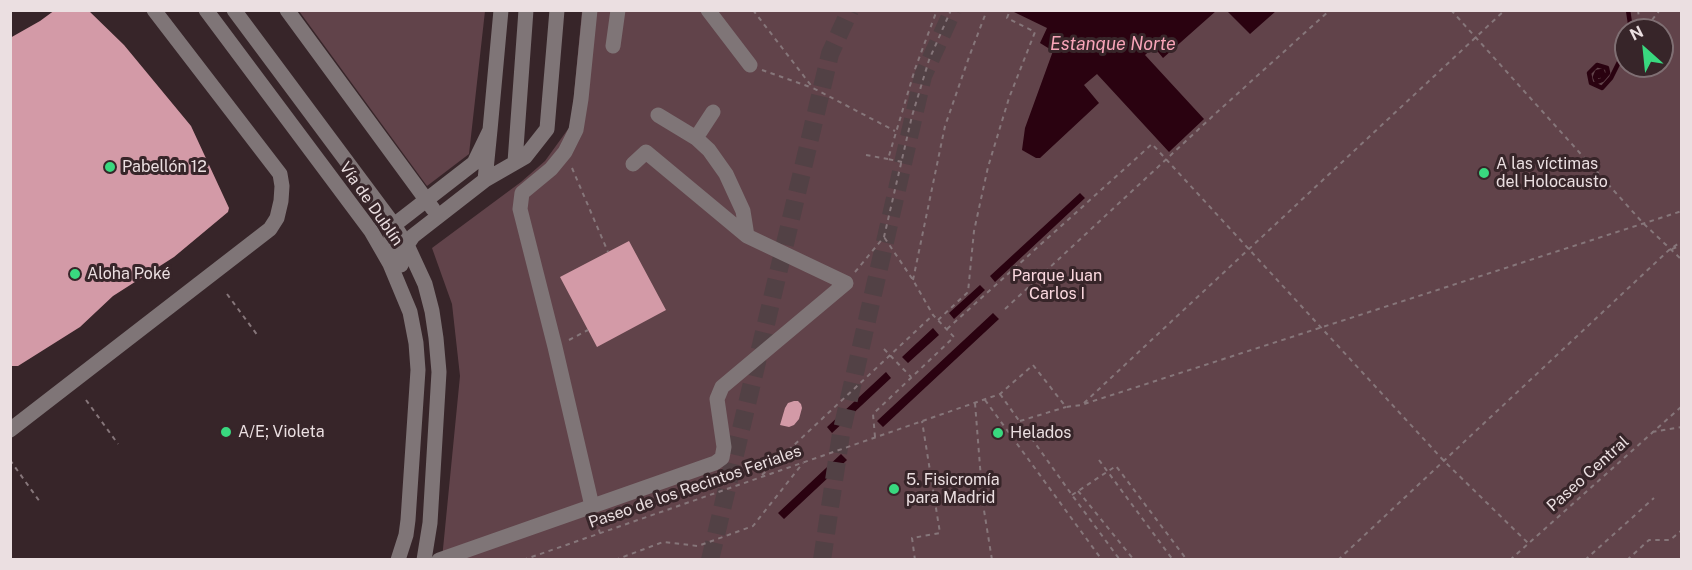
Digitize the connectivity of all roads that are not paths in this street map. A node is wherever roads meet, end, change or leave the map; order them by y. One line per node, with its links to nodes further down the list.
1 (154, 10): 26 (street)
2 (206, 10): 25 (street, Vía de Dublín)
3 (234, 10): 22 (street, Vía de Dublín)
4 (287, 10): 20 (street)
5 (501, 10): 15 (street)
6 (526, 10): 17 (street)
7 (557, 10): 17 (street)
8 (590, 10): 27 (street)
9 (618, 10): 11 (street)
10 (708, 10): 12 (street)
11 (613, 45)
12 (750, 65)
13 (713, 112): 16 (street)
14 (658, 115): 16 (street)
15 (490, 130): 19 (street); 20 (street)
16 (696, 138): 23 (street)
17 (515, 162): 19 (street)
18 (633, 164): 23 (street)
19 (485, 180): 21 (street)
20 (427, 201): 21 (street); 22 (street)
21 (439, 216): 24 (street)
22 (394, 225): 24 (street, Vía de Dublín); 25 (street)
23 (747, 236): 27 (street)
24 (407, 245): 29 (street, Vía de Dublín)
25 (410, 312): 28 (street, Vía de Dublín)
26 (10, 430)
27 (592, 506): 30 (street)
28 (398, 560)
29 (424, 560)
30 (439, 560)

